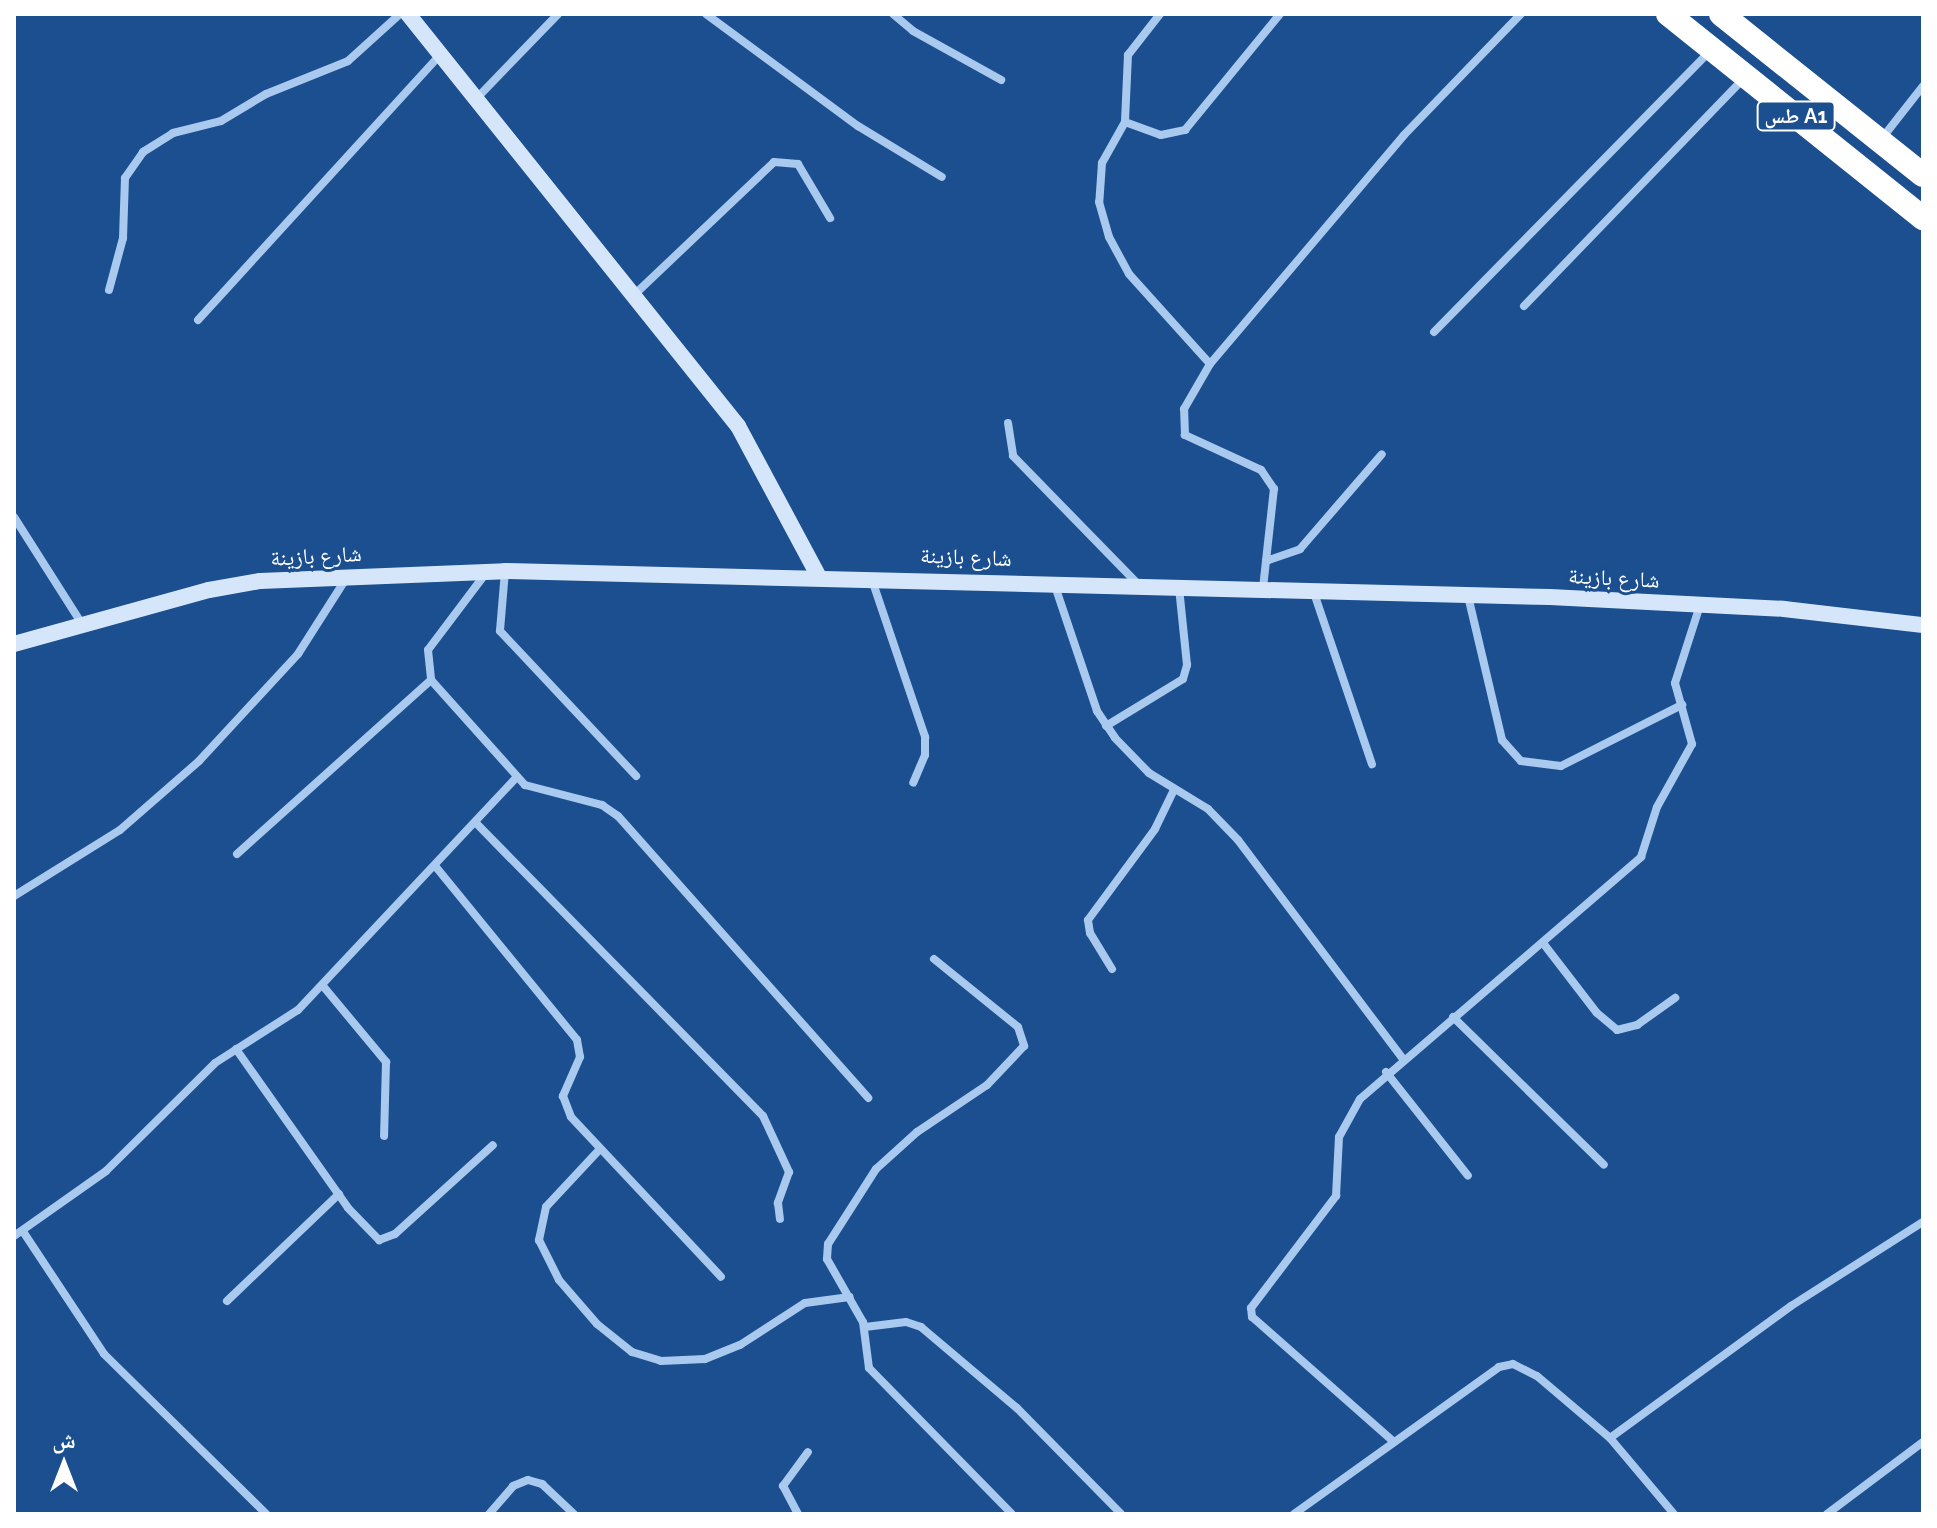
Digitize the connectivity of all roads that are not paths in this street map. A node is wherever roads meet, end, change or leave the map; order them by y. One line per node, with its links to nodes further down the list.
1 (400, 14): 23 (street)
2 (408, 14): 12 (street)
3 (558, 14): 16 (street)
4 (706, 14): 20 (street)
5 (893, 14): 14 (street)
6 (1160, 14): 17 (street)
7 (1280, 14): 17 (street)
8 (1521, 14): 28 (street)
9 (1668, 14): 11 (highway, طس A1)
10 (1721, 14): 18 (highway, طس A1)
11 (1712, 50): 13 (highway, طس A1); 27 (street)
12 (441, 55): 16 (street); 26 (street)
13 (1745, 76): 22 (highway, طس A1); 25 (street)
14 (1001, 80)
15 (1923, 86): 18 (street)
16 (476, 99): 24 (street)
17 (1125, 122): 28 (street)
18 (1880, 141): 19 (highway, طس A1)
19 (1923, 175)
20 (942, 177)
21 (830, 218): 24 (street)
22 (1923, 218)
23 (109, 290)
24 (634, 295): 37 (street)
25 (1524, 306)
26 (198, 320)
27 (1434, 332)
28 (1210, 364): 32 (street)
29 (1008, 423): 39 (street)
30 (1382, 454): 32 (street)
31 (14, 517): 45 (street)
32 (1266, 561): 41 (street)
33 (505, 571): 34 (street, شارع بازينة); 37 (street, شارع بازينة); 52 (street)
34 (486, 572): 35 (street, شارع بازينة); 48 (street)
35 (349, 575): 45 (street, شارع بازينة); 59 (street)
36 (871, 576): 37 (street, شارع بازينة); 38 (street, شارع بازينة); 54 (street)
37 (819, 577)
38 (1053, 581): 39 (street, شارع بازينة); 50 (street)
39 (1138, 584): 40 (street, شارع بازينة)
40 (1179, 587): 41 (street, شارع بازينة); 50 (street)
41 (1263, 588): 42 (street, شارع بازينة)
42 (1313, 589): 43 (street, شارع بازينة); 51 (street)
43 (1468, 595): 44 (street, شارع بازينة); 49 (street)
44 (1700, 604): 46 (street, شارع بازينة); 49 (street)
45 (83, 625): 47 (street, شارع بازينة)
46 (1923, 625)
47 (14, 644)
48 (431, 680): 53 (street); 57 (street)
49 (1682, 705): 60 (street)
50 (1106, 726): 55 (street)
51 (1372, 764)
52 (636, 776)
53 (517, 777): 56 (street); 69 (street)
54 (913, 783)
55 (1173, 792): 62 (street); 67 (street)
56 (477, 824): 58 (street); 76 (street)
57 (237, 854)
58 (436, 867): 63 (street); 72 (street)
59 (14, 896)
60 (1543, 943): 64 (street); 65 (street)
61 (934, 959): 81 (street)
62 (1112, 969)
63 (323, 986): 66 (street); 70 (street)
64 (1675, 998)
65 (1453, 1017): 67 (street); 73 (street)
66 (236, 1049): 75 (street); 78 (street)
67 (1402, 1058): 68 (street)
68 (1386, 1072): 74 (street); 85 (street)
69 (868, 1098)
70 (384, 1136)
71 (493, 1145): 75 (street)
72 (600, 1149): 80 (street); 81 (street)
73 (1604, 1165)
74 (1468, 1176)
75 (339, 1194): 82 (street)
76 (780, 1219)
77 (1923, 1222): 84 (street)
78 (24, 1233): 79 (street); 89 (street)
79 (14, 1236)
80 (721, 1277)
81 (850, 1297): 83 (street)
82 (227, 1301)
83 (865, 1327): 93 (street); 94 (street)
84 (1610, 1438): 85 (street); 88 (street)
85 (1394, 1442): 95 (street)
86 (1923, 1442): 96 (street)
87 (808, 1452): 92 (street)
88 (1669, 1512)
89 (266, 1514)
90 (489, 1514): 91 (street)
91 (574, 1514)
92 (798, 1514)
93 (1012, 1514)
94 (1121, 1514)
95 (1294, 1514)
96 (1827, 1514)

